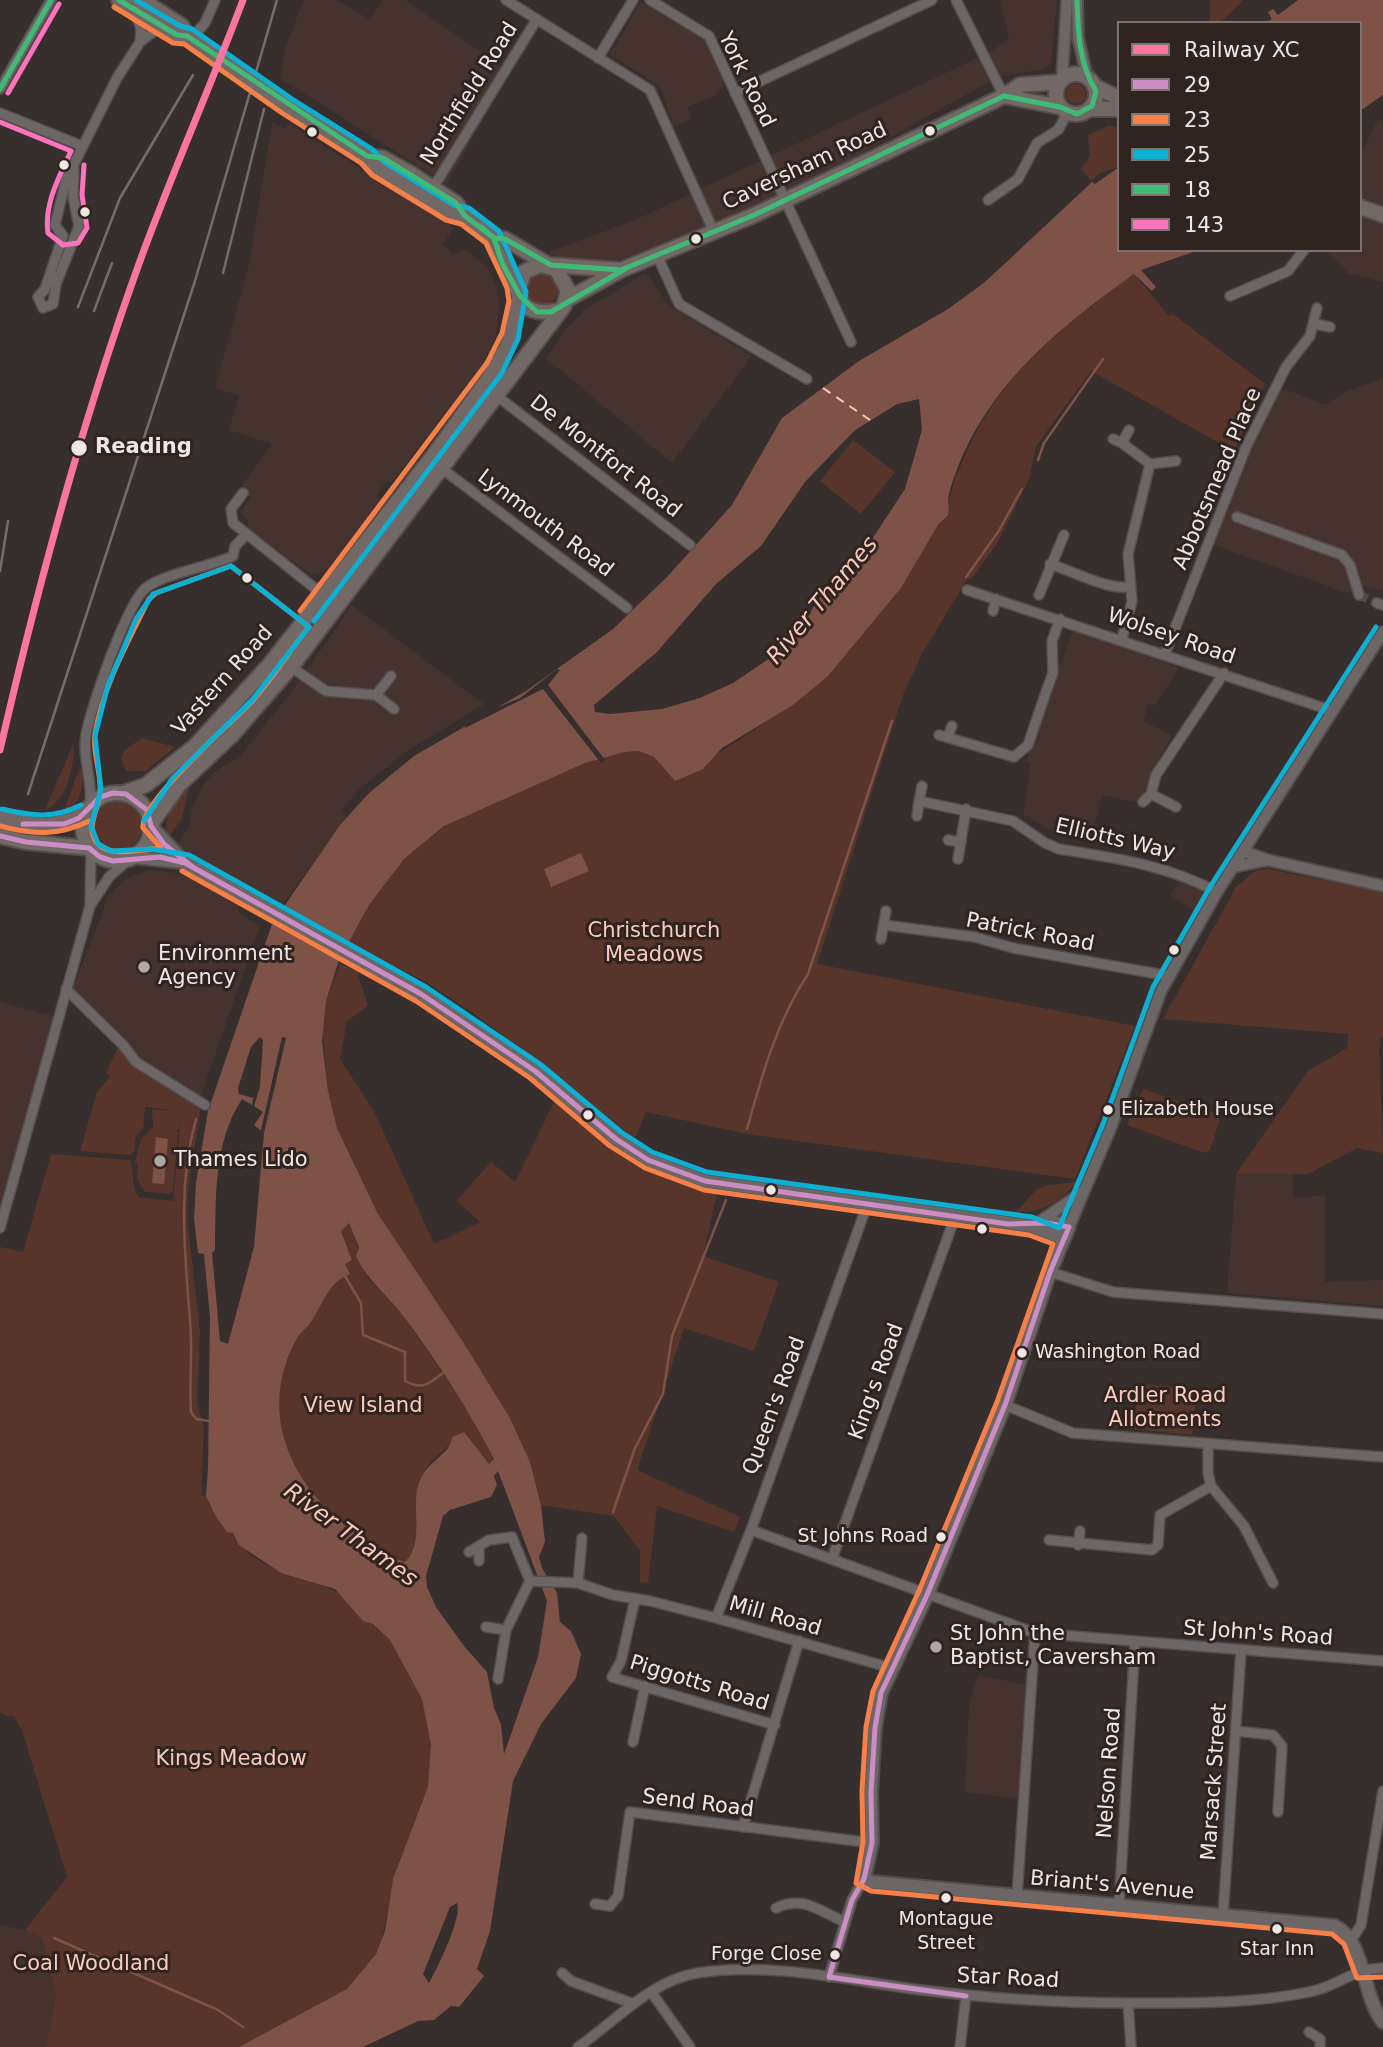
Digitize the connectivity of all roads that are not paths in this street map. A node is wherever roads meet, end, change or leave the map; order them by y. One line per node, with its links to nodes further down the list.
1 (119, 0): 11 (main road, Caversham Road)
2 (215, 0): 14 (street)
3 (506, 0): 12 (street)
4 (633, 0): 16 (street)
5 (650, 0): 20 (street, York Road)
6 (932, 0): 20 (street)
7 (956, 0): 21 (street)
8 (1067, 0): 17 (street)
9 (1077, 0): 18 (street)
10 (50, 2): 19 (street)
11 (138, 5): 13 (main road, Caversham Road); 14 (main road, Caversham Road); 15 (street)
12 (537, 19): 16 (street); 30 (street, Northfield Road)
13 (166, 28): 14 (main road, Caversham Road); 15 (street)
14 (189, 38): 28 (main road, Caversham Road)
15 (140, 42): 27 (street)
16 (598, 58): 38 (street)
17 (1061, 81): 18 (main road); 21 (main road, Caversham Road); 24 (main road)
18 (1091, 81): 22 (main road); 23 (main road)
19 (0, 89)
20 (735, 93): 32 (street, York Road)
21 (1004, 96): 24 (main road); 32 (main road, Caversham Road)
22 (1117, 97)
23 (1089, 109): 24 (main road); 25 (main road)
24 (1064, 110): 31 (street)
25 (1117, 110)
26 (0, 113): 27 (street)
27 (82, 146): 29 (street)
28 (367, 156): 30 (main road, Caversham Road); 35 (main road, Caversham Road)
29 (75, 164): 36 (street); 37 (street)
30 (433, 188): 35 (main road, Caversham Road)
31 (989, 200)
32 (783, 201): 38 (main road, Caversham Road); 52 (street, York Road)
33 (1362, 208): 34 (main road)
34 (1383, 215)
35 (465, 216): 41 (main road, Caversham Road)
36 (58, 218): 37 (street); 40 (street)
37 (76, 218): 39 (street)
38 (714, 232): 43 (main road, Caversham Road)
39 (76, 233): 40 (street); 40 (street)
40 (63, 236)
41 (494, 238): 44 (main road, Caversham Road); 46 (main road)
42 (1302, 252): 47 (street)
43 (658, 257): 45 (main road, Caversham Road); 53 (street)
44 (549, 265): 45 (main road, Caversham Road); 46 (main road); 48 (main road)
45 (621, 270): 48 (main road, Caversham Road)
46 (518, 295): 48 (main road); 69 (main road, Vastern Road)
47 (1230, 296)
48 (564, 305): 54 (main road, Vastern Road)
49 (1317, 308): 50 (street, Abbotsmead Place)
50 (1315, 324): 51 (street); 78 (street, Abbotsmead Place)
51 (1329, 327)
52 (851, 342)
53 (807, 379)
54 (497, 396): 60 (main road, Vastern Road); 65 (street, De Montfort Road)
55 (1129, 430): 57 (street)
56 (1112, 439): 57 (street)
57 (1122, 443): 59 (street)
58 (1176, 461): 59 (street)
59 (1150, 464): 67 (street)
60 (441, 468): 73 (street, Lynmouth Road); 79 (main road, Vastern Road)
61 (243, 493): 63 (street)
62 (1237, 517): 71 (street)
63 (246, 535): 69 (street); 92 (street)
64 (1064, 535): 66 (street)
65 (690, 545)
66 (1050, 564): 67 (street); 70 (street)
67 (1131, 587): 77 (street)
68 (967, 590): 72 (street, Wolsey Road)
69 (323, 594): 87 (main road, Vastern Road)
70 (1039, 595)
71 (1359, 595)
72 (996, 600): 74 (street); 75 (street, Wolsey Road)
73 (628, 608)
74 (993, 611)
75 (1060, 619): 77 (street, Wolsey Road); 85 (street)
76 (1383, 632): 84 (street)
77 (1122, 639): 78 (street, Wolsey Road)
78 (1165, 654): 80 (street, Wolsey Road)
79 (290, 667): 82 (street); 96 (main road, Vastern Road)
80 (1224, 673): 84 (street, Wolsey Road); 88 (street)
81 (391, 676): 82 (street)
82 (376, 695): 83 (street)
83 (394, 709)
84 (1333, 710): 101 (street)
85 (952, 726)
86 (922, 786): 89 (street)
87 (123, 793): 92 (main road); 96 (main road)
88 (1151, 794): 90 (street); 91 (street)
89 (919, 802): 93 (street, Elliotts Way); 94 (street)
90 (1143, 802)
91 (1176, 807)
92 (88, 809): 95 (main road); 100 (main road)
93 (966, 809): 99 (street); 108 (street, Elliotts Way)
94 (917, 816)
95 (0, 817)
96 (151, 825): 102 (main road); 105 (main road)
97 (0, 836): 100 (main road)
98 (948, 840): 99 (street)
99 (961, 842): 103 (street)
100 (90, 849): 102 (main road); 109 (street)
101 (1243, 851): 104 (street); 106 (street)
102 (131, 858): 105 (main road); 109 (street)
103 (958, 859)
104 (1268, 860): 106 (street); 107 (street)
105 (185, 863): 117 (main road)
106 (1233, 867): 108 (street)
107 (1383, 886)
108 (1217, 892): 113 (street)
109 (90, 906): 114 (street)
110 (886, 911): 111 (street)
111 (884, 925): 112 (street); 113 (street, Patrick Road)
112 (881, 939)
113 (1169, 976): 116 (street)
114 (66, 989): 115 (street); 120 (street)
115 (205, 1105)
116 (1083, 1192): 119 (street); 121 (street)
117 (867, 1205): 118 (main road); 128 (street, Queen's Road)
118 (955, 1217): 119 (main road); 135 (street, King's Road)
119 (1035, 1224): 121 (main road)
120 (0, 1228)
121 (1066, 1233): 122 (main road)
122 (1050, 1272): 123 (street); 124 (main road)
123 (1383, 1314)
124 (1005, 1405): 125 (street); 140 (main road)
125 (1208, 1444): 126 (street); 127 (street)
126 (1383, 1457)
127 (1211, 1486): 132 (street); 139 (street)
128 (751, 1530): 135 (street, St John's Road); 142 (street, Queen's Road)
129 (1080, 1531): 132 (street)
130 (582, 1538): 138 (street)
131 (1049, 1541): 132 (street)
132 (1078, 1545)
133 (479, 1546): 134 (street); 136 (street); 137 (street)
134 (469, 1552)
135 (832, 1559): 140 (street, St John's Road)
136 (479, 1561)
137 (533, 1581): 138 (street, Mill Road); 144 (street)
138 (578, 1583): 141 (street, Mill Road)
139 (1273, 1583)
140 (927, 1595): 145 (street, St John's Road); 150 (main road)
141 (635, 1599): 142 (street, Mill Road); 152 (street, Piggotts Road)
142 (716, 1618): 146 (street, Mill Road)
143 (486, 1627): 144 (street)
144 (506, 1630): 151 (street)
145 (1035, 1633): 147 (street, St John's Road); 161 (street)
146 (799, 1641): 150 (street, Mill Road); 153 (street)
147 (1135, 1642): 148 (street, St John's Road); 163 (street, Nelson Road)
148 (1241, 1651): 149 (street, St John's Road); 154 (street, Marsack Street)
149 (1383, 1661)
150 (891, 1668): 159 (main road)
151 (498, 1679)
152 (646, 1686): 153 (street, Piggotts Road); 155 (street)
153 (775, 1725): 158 (street)
154 (1236, 1731): 157 (street); 165 (street, Marsack Street)
155 (633, 1742)
156 (1383, 1791): 167 (street)
157 (1278, 1812)
158 (743, 1827): 159 (street, Send Road); 162 (street, Send Road)
159 (872, 1843): 160 (main road)
160 (864, 1879): 161 (main road, Briant's Avenue); 166 (street)
161 (1017, 1896): 163 (main road, Briant's Avenue)
162 (595, 1904)
163 (1119, 1906): 165 (main road, Briant's Avenue)
164 (776, 1908): 166 (street)
165 (1223, 1916): 167 (main road, Briant's Avenue)
166 (845, 1922): 171 (street)
167 (1352, 1939): 169 (main road)
168 (1383, 1968): 169 (street, Star Road)
169 (1362, 1972): 175 (street, Star Road); 176 (main road)
170 (562, 1973): 174 (street)
171 (829, 1978): 172 (street, Star Road); 173 (street, Star Road)
172 (652, 1993): 174 (street, Star Road); 180 (street)
173 (966, 1996): 175 (street, Star Road); 181 (street)
174 (632, 2003): 179 (street, Star Road)
175 (1128, 2003): 182 (street)
176 (1383, 2022)
177 (1309, 2032): 178 (street)
178 (1321, 2039)
179 (578, 2047)
180 (690, 2047)
181 (960, 2047)
182 (1130, 2047)

